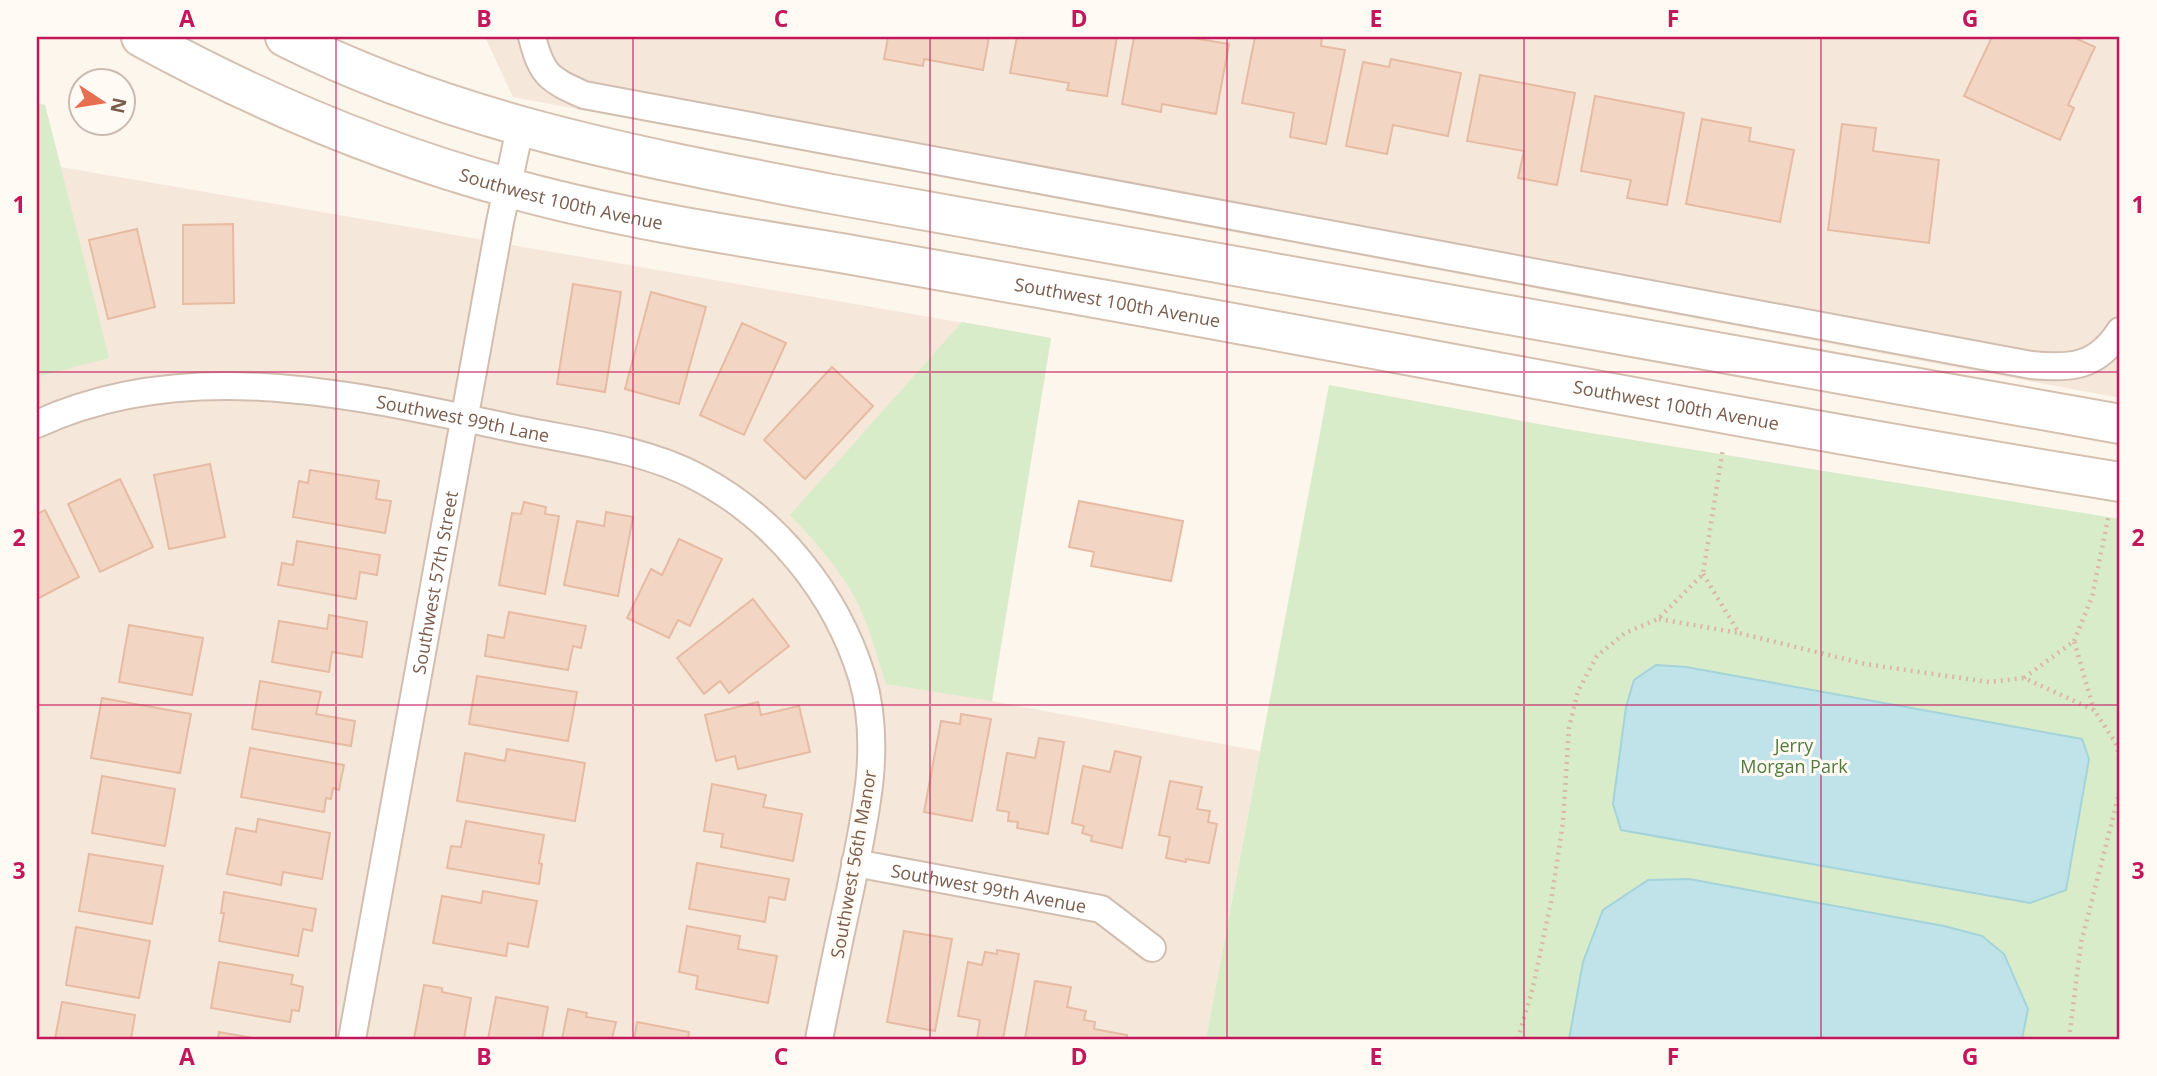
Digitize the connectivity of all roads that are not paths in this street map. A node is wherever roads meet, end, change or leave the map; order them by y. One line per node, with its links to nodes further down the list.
1 (141, 37): 5 (main road, Southwest 100th Avenue)
2 (285, 37): 4 (main road)
3 (535, 47): 6 (street)
4 (520, 128): 5 (street, Southwest 57th Street); 9 (main road)
5 (507, 187): 7 (street, Southwest 57th Street); 10 (main road, Southwest 100th Avenue)
6 (2120, 331)
7 (465, 418): 8 (street, Southwest 99th Lane); 11 (street, Southwest 99th Lane); 14 (street, Southwest 57th Street)
8 (37, 424)
9 (2120, 424)
10 (2115, 496)
11 (834, 610): 12 (street, Southwest 56th Manor)
12 (855, 863): 13 (street, Southwest 99th Avenue); 15 (street, Southwest 56th Manor)
13 (1152, 948)
14 (352, 1039)
15 (819, 1039)

